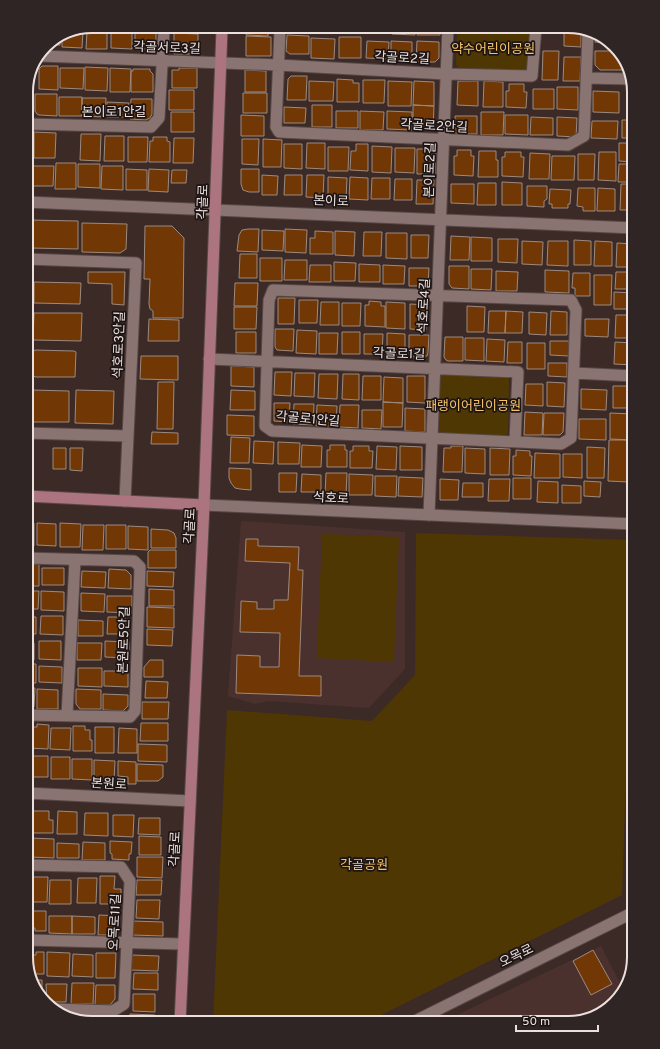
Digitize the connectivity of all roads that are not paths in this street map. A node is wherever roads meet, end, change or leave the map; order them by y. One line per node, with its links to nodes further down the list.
1 (164, 33): 8 (street, 본이로1안길)
2 (222, 33): 9 (main road, 각골로)
3 (280, 33): 10 (street, 각골로2안길)
4 (448, 33): 11 (street, 본이로2길)
5 (535, 33): 11 (street, 각골로2길)
6 (588, 36): 12 (street, 각골로2안길)
7 (45, 56): 8 (street, 각골서로3길)
8 (162, 60): 9 (street, 각골서로3길); 14 (street, 본이로1안길)
9 (220, 62): 10 (street, 각골로2길); 17 (main road, 각골로)
10 (278, 65): 11 (street, 각골로2길); 15 (street, 각골로2안길)
11 (446, 74): 15 (street, 본이로2길)
12 (586, 78): 13 (street); 15 (street, 각골로2안길)
13 (625, 79)
14 (33, 124)
15 (445, 140): 18 (street, 본이로2길)
16 (33, 202): 17 (street, 본이로)
17 (215, 210): 18 (street, 본이로); 22 (main road, 각골로)
18 (442, 219): 19 (street, 본이로); 21 (street, 석호로4길)
19 (627, 228)
20 (33, 259): 28 (street, 석호로3안길)
21 (438, 295): 23 (street, 각골로1안길); 24 (street, 석호로4길); 25 (street, 각골로1안길)
22 (209, 359): 23 (street, 각골로1길); 33 (main road, 각골로)
23 (267, 361): 24 (street, 각골로1길); 29 (street, 각골로1안길)
24 (434, 368): 29 (street, 석호로4길); 30 (street, 각골로1길)
25 (574, 373): 26 (street); 30 (street, 각골로1안길)
26 (627, 376)
27 (33, 433): 28 (street)
28 (128, 436): 32 (street)
29 (432, 439): 30 (street, 각골로1안길); 34 (street, 석호로4길)
30 (515, 442)
31 (33, 496): 32 (main road, 석호로)
32 (125, 501): 33 (main road, 석호로)
33 (204, 505): 34 (street, 석호로); 41 (main road, 각골로)
34 (429, 515): 35 (street, 석호로)
35 (627, 524)
36 (33, 558): 37 (street, 본원로5안길)
37 (75, 560): 39 (street); 39 (street, 본원로5안길)
38 (33, 715): 39 (street, 본원로5안길)
39 (67, 716)
40 (33, 793): 41 (street, 본원로)
41 (190, 801): 46 (main road, 각골로)
42 (33, 865): 45 (street, 오목로11길)
43 (627, 915): 49 (street, 오목로)
44 (33, 940): 45 (street)
45 (127, 942): 46 (street); 47 (street, 오목로11길)
46 (183, 944): 48 (main road, 각골로)
47 (65, 1009)
48 (180, 1016)
49 (425, 1016)

